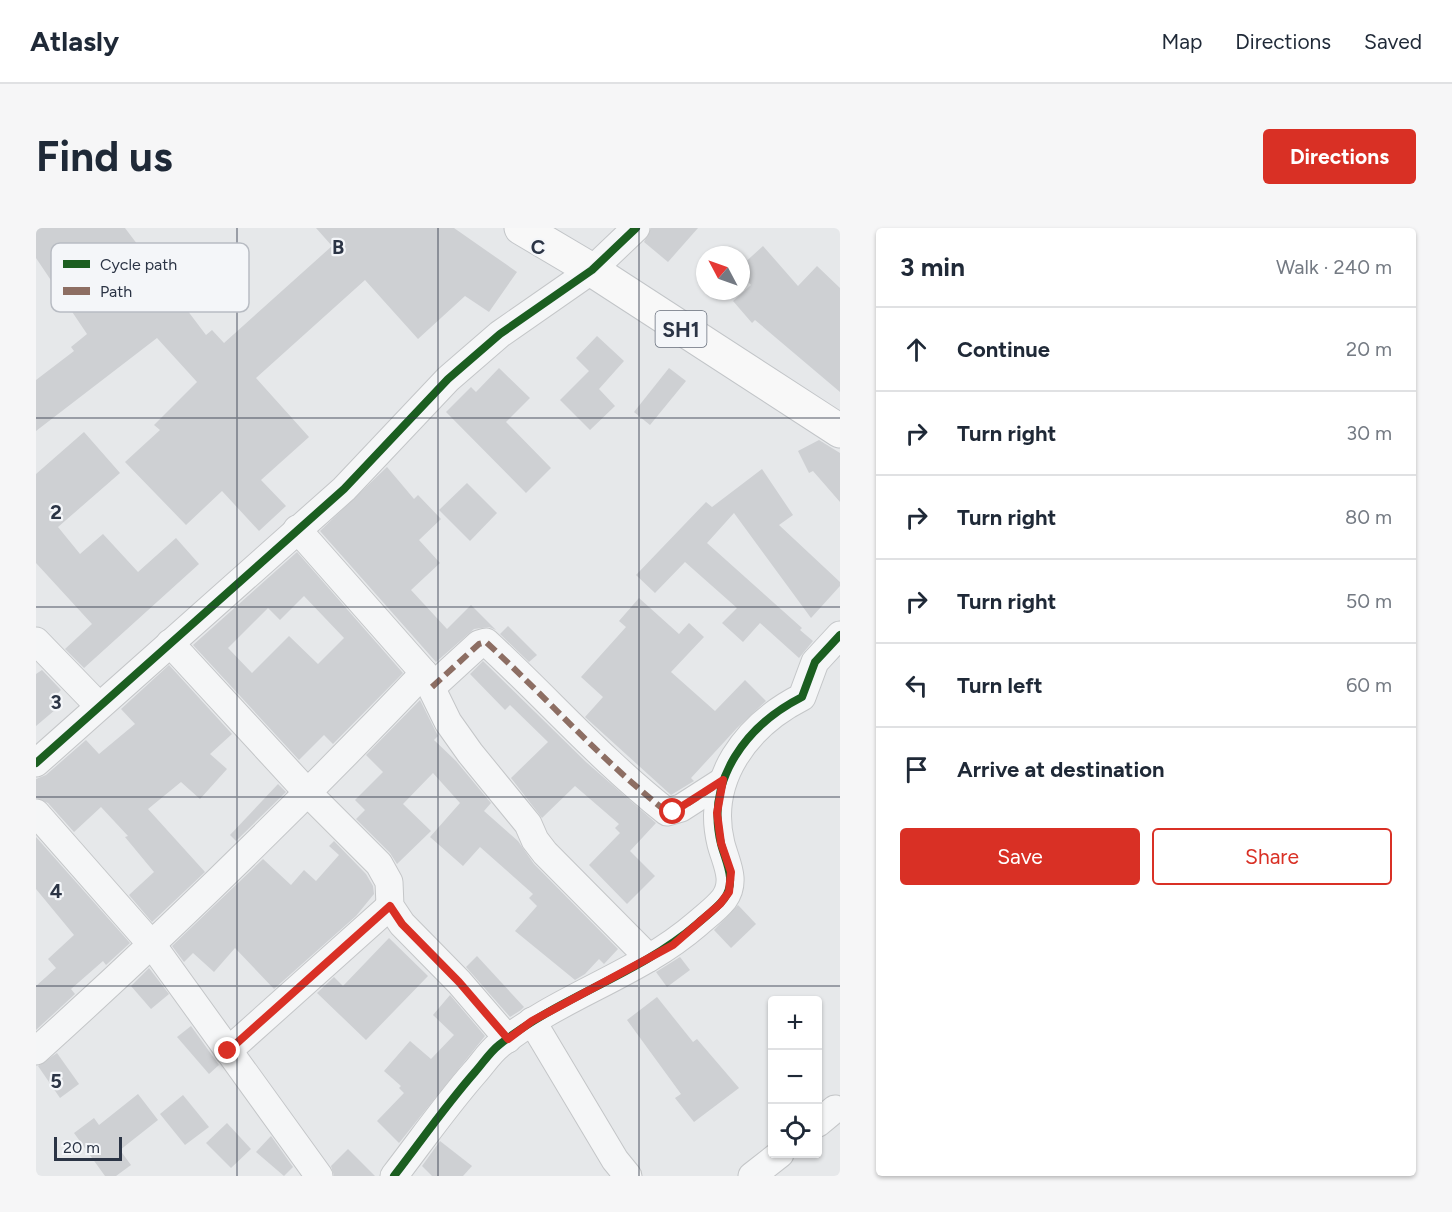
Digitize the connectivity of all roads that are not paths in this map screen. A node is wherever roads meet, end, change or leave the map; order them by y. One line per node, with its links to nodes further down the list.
1 (521, 228): 4 (main road, SH1)
2 (562, 228): 4 (main road, SH1)
3 (636, 228): 4 (street)
4 (599, 263): 5 (main road, SH1); 6 (main road, SH1); 7 (street)
5 (840, 406)
6 (840, 431)
7 (297, 529): 10 (street); 11 (street)
8 (840, 635): 14 (street)
9 (36, 641): 12 (street)
10 (170, 643): 12 (street); 15 (street)
11 (428, 680): 14 (street); 15 (street); 19 (street)
12 (99, 706): 13 (street)
13 (36, 763)
14 (723, 780): 19 (street)
15 (309, 794): 17 (street); 18 (street)
16 (36, 813): 18 (street)
17 (390, 906): 21 (street); 23 (street)
18 (153, 946): 22 (street); 23 (street)
19 (649, 958): 20 (street)
20 (532, 1021): 21 (street); 27 (street)
21 (508, 1039): 26 (street)
22 (36, 1051)
23 (228, 1051): 25 (street)
24 (775, 1158): 28 (street)
25 (320, 1176)
26 (394, 1176)
27 (628, 1176)
28 (752, 1176)

